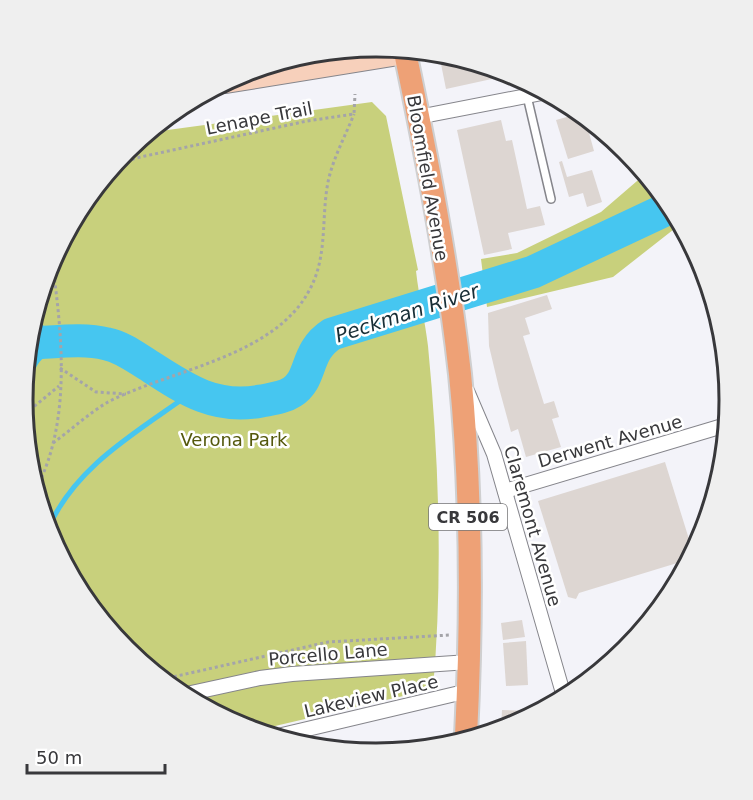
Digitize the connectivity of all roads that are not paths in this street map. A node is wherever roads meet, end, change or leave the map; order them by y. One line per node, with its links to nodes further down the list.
1 (381, 57): 3 (main road)
2 (406, 58): 6 (main road, Bloomfield Avenue / CR 506)
3 (260, 77)
4 (533, 95): 5 (street)
5 (527, 96): 6 (street); 7 (lane)
6 (418, 117): 8 (main road, Bloomfield Avenue / CR 506)
7 (551, 199)
8 (459, 372): 10 (street, Claremont Avenue); 11 (main road, Bloomfield Avenue / CR 506)
9 (719, 427): 10 (street, Derwent Avenue)
10 (505, 491): 12 (street, Claremont Avenue)
11 (470, 662): 13 (main road, Bloomfield Avenue / CR 506); 14 (street, Porcello Lane)
12 (562, 689)
13 (468, 691): 15 (main road, Bloomfield Avenue / CR 506); 16 (street, Lakeview Place)
14 (196, 692)
15 (466, 732)
16 (291, 733)

